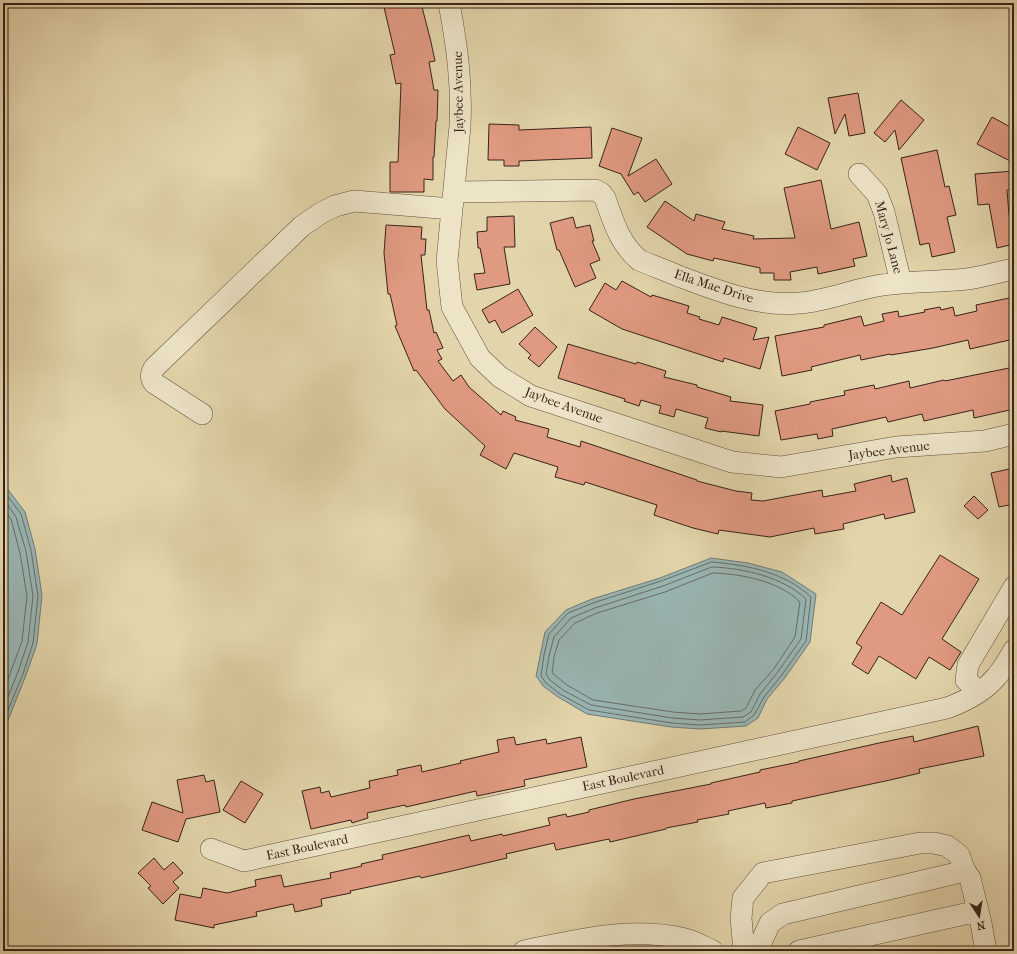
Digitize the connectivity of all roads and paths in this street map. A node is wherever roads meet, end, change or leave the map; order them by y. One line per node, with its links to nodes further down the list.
1 (449, 3): 3 (street, Jaybee Avenue)
2 (859, 174): 5 (street, Mary Jo Lane)
3 (453, 200): 5 (street, Ella Mae Drive); 6 (street, Ella Mae Drive); 7 (street, Jaybee Avenue)
4 (1014, 269): 5 (street, Ella Mae Drive)
5 (899, 283)
6 (202, 414)
7 (1014, 434)
8 (1014, 587): 10 (street)
9 (1014, 650): 10 (street, East Boulevard)
10 (979, 692): 11 (street, East Boulevard)
11 (211, 849)
12 (965, 871): 13 (street); 17 (street); 18 (street)
13 (978, 910): 19 (street); 20 (street)
14 (612, 943): 15 (street); 16 (street)
15 (708, 950)
16 (524, 951)
17 (744, 951)
18 (757, 951)
19 (799, 951)
20 (985, 951)

